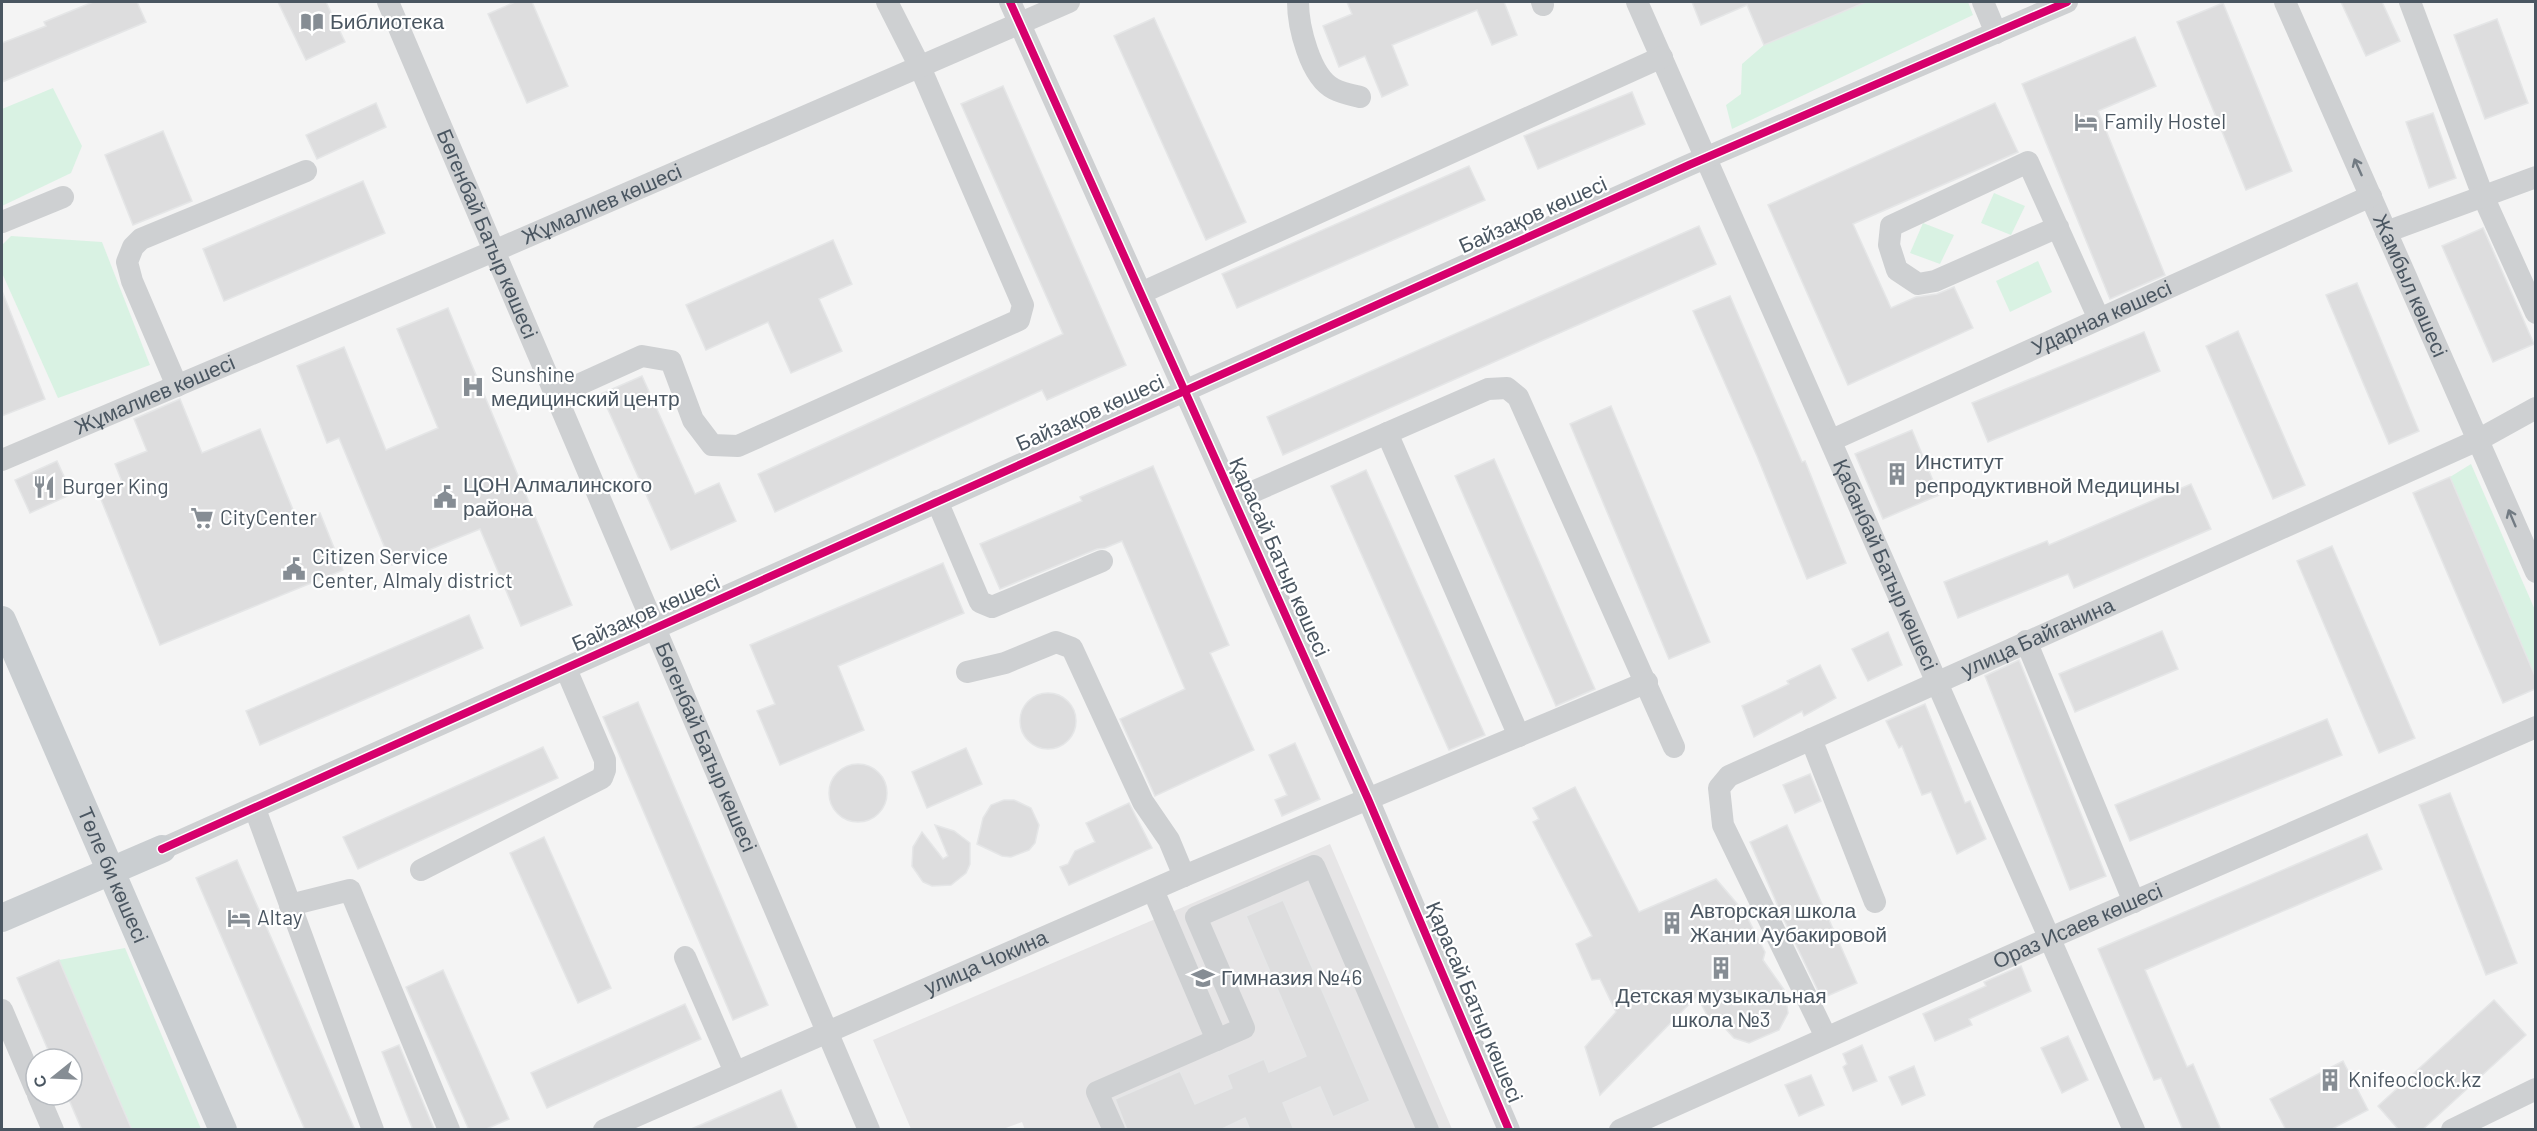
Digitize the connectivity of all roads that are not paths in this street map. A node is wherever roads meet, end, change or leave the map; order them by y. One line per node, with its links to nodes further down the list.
1 (887, 2): 14 (street)
2 (1010, 2): 11 (street, Қарасай Батыр көшесі)
3 (1069, 2): 11 (street, Жұмалиев көшесі)
4 (1298, 2): 15 (street)
5 (1637, 2): 13 (street, Қабанбай Батыр көшесі)
6 (1983, 2): 12 (street)
7 (2067, 2): 12 (street, Байзақов көшесі)
8 (2284, 2): 20 (street, Жамбыл көшесі, one-way to 8)
9 (2410, 2): 21 (street)
10 (392, 3): 25 (street, Бөгенбай Батыр көшесі)
11 (1020, 24): 14 (street, Жұмалиев көшесі); 26 (street, Қарасай Батыр көшесі)
12 (1996, 33): 16 (street, Байзақов көшесі)
13 (1662, 57): 16 (street, Қабанбай Батыр көшесі); 26 (street)
14 (920, 67): 25 (street, Жұмалиев көшесі); 31 (street)
15 (1360, 98)
16 (1707, 157): 30 (street, Байзақов көшесі); 34 (street, Қабанбай Батыр көшесі)
17 (306, 171): 29 (street)
18 (2535, 177): 21 (street)
19 (63, 196): 22 (street)
20 (2371, 196): 24 (street, Жамбыл көшесі); 28 (street, Ударная көшесі)
21 (2483, 196): 24 (street); 27 (street)
22 (2, 222)
23 (2058, 227): 23 (street); 28 (street)
24 (2386, 231): 35 (street, Жамбыл көшесі)
25 (494, 251): 29 (street, Жұмалиев көшесі); 31 (street, Бөгенбай Батыр көшесі)
26 (1141, 293): 30 (street, Қарасай Батыр көшесі)
27 (2535, 313)
28 (2099, 319): 34 (street, Ударная көшесі)
29 (177, 386): 36 (street, Жұмалиев көшесі)
30 (1185, 390): 37 (street, Қарасай Батыр көшесі); 38 (street, Байзақов көшесі)
31 (556, 395): 42 (street, Бөгенбай Батыр көшесі)
32 (2535, 408): 35 (street, улица Байганина)
33 (1387, 433): 37 (street); 47 (street); 49 (street)
34 (1832, 440): 46 (street, Қабанбай Батыр көшесі)
35 (2478, 440): 40 (street, Жамбыл көшесі, one-way to 35); 43 (street, улица Байганина)
36 (2, 460)
37 (1234, 500): 52 (street, Қарасай Батыр көшесі)
38 (937, 501): 39 (street); 42 (street, Байзақов көшесі)
39 (1102, 561)
40 (2535, 572)
41 (2, 620): 56 (main road, Төле би көшесі)
42 (655, 628): 44 (street, Байзақов көшесі); 66 (street, Бөгенбай Батыр көшесі)
43 (2026, 641): 46 (street, улица Байганина); 60 (street)
44 (566, 669): 53 (street, Байзақов көшесі); 55 (street)
45 (967, 672): 57 (street)
46 (1937, 681): 50 (street, улица Байганина); 63 (street, Қабанбай Батыр көшесі)
47 (1647, 682): 49 (street, улица Чокина); 51 (street)
48 (2535, 727): 60 (street, Ораз Исаев көшесі)
49 (1519, 736): 52 (street, улица Чокина)
50 (1811, 738): 59 (street); 67 (street, улица Байганина)
51 (1674, 747)
52 (1368, 799): 57 (street, улица Чокина); 82 (street, Қарасай Батыр көшесі)
53 (255, 809): 54 (street, Байзақов көшесі); 61 (street)
54 (162, 849): 56 (main road, Байзақов көшесі)
55 (421, 870)
56 (111, 872): 62 (main road, Байзақов көшесі); 76 (main road, Төле би көшесі)
57 (1184, 876): 58 (street, улица Чокина)
58 (1153, 890): 66 (street, улица Чокина); 68 (street)
59 (1875, 902)
60 (2134, 902): 63 (street, Ораз Исаев көшесі)
61 (290, 905): 77 (street); 78 (street)
62 (2, 918)
63 (2050, 938): 67 (street, Ораз Исаев көшесі); 84 (street, Қабанбай Батыр көшесі)
64 (685, 957): 70 (street)
65 (2, 1010): 69 (street)
66 (827, 1032): 70 (street, улица Чокина); 74 (street, Бөгенбай Батыр көшесі)
67 (1826, 1037): 83 (street, Ораз Исаев көшесі)
68 (1217, 1040): 80 (street); 81 (street)
69 (10, 1053): 71 (street)
70 (735, 1072): 79 (street, улица Чокина)
71 (24, 1073)
72 (2535, 1089): 85 (street)
73 (43, 1107): 75 (street)
74 (865, 1128)
75 (53, 1130)
76 (223, 1130)
77 (374, 1130)
78 (449, 1130)
79 (604, 1130)
80 (1114, 1130)
81 (1428, 1130)
82 (1509, 1130)
83 (1620, 1130)
84 (2134, 1130)
85 (2452, 1130)

